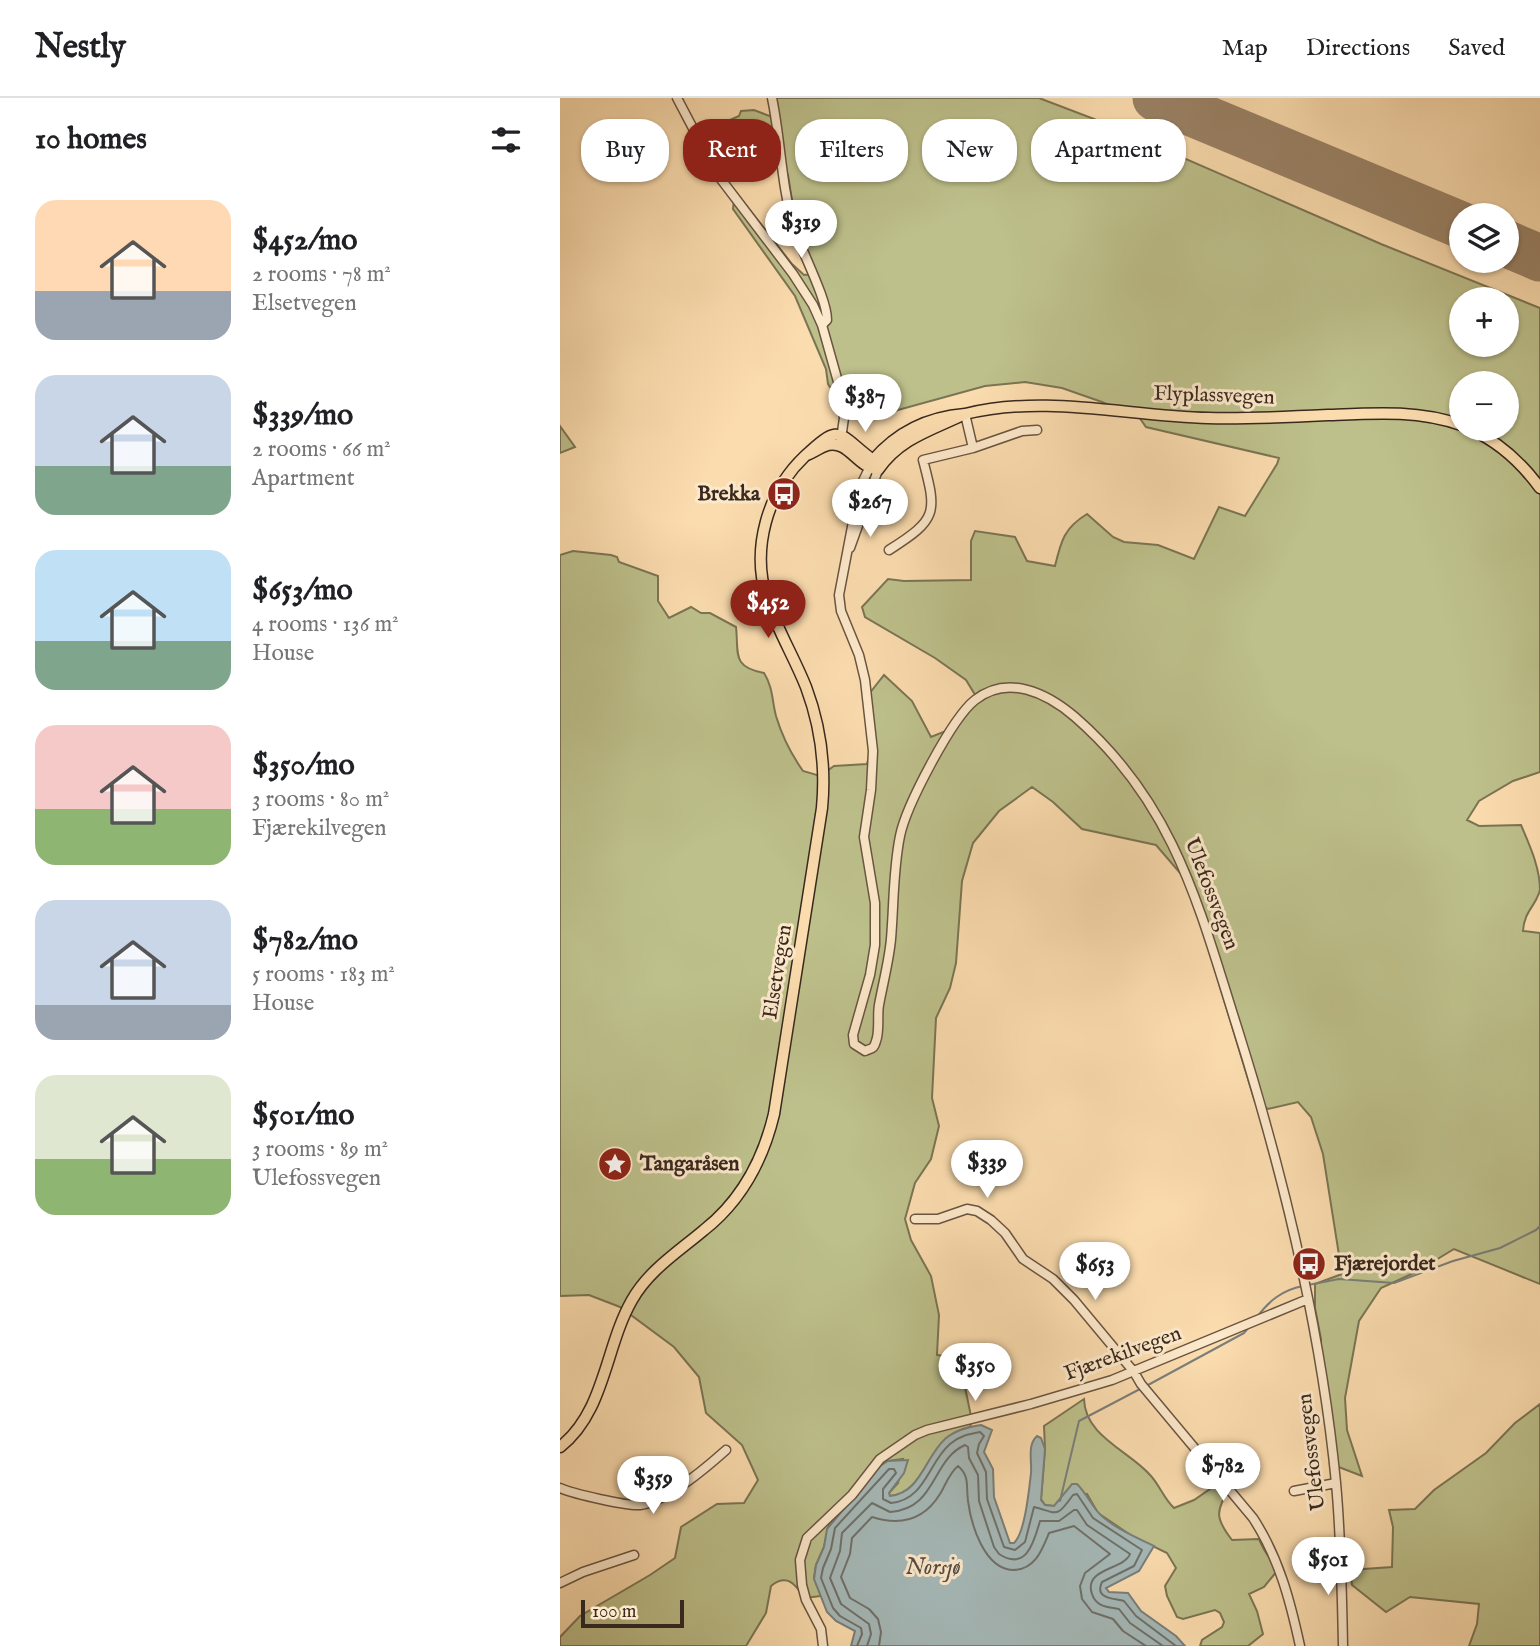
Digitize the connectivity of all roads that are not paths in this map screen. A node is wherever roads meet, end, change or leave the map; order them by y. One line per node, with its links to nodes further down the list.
1 (677, 98): 3 (street)
2 (772, 98): 3 (street)
3 (822, 325): 7 (street)
4 (965, 414): 5 (main road, Flyplassvegen); 9 (street); 10 (main road, Flyplassvegen)
5 (1449, 421)
6 (1037, 430): 9 (street)
7 (841, 440): 10 (main road); 16 (main road, Elsetvegen)
8 (1493, 441): 11 (main road)
9 (972, 448): 12 (street)
10 (873, 466): 14 (street, Ulefossvegen)
11 (1540, 488)
12 (889, 550)
13 (915, 1219): 15 (street)
14 (1308, 1299): 15 (street, Fjærekilvegen); 18 (street, Ulefossvegen)
15 (1134, 1372): 23 (street, Fjærekilvegen); 24 (street)
16 (560, 1447)
17 (726, 1450): 19 (street)
18 (1336, 1483): 20 (street); 25 (street, Ulefossvegen)
19 (560, 1488)
20 (1294, 1492)
21 (634, 1555): 22 (street)
22 (560, 1583)
23 (823, 1646)
24 (1300, 1646)
25 (1343, 1646)

